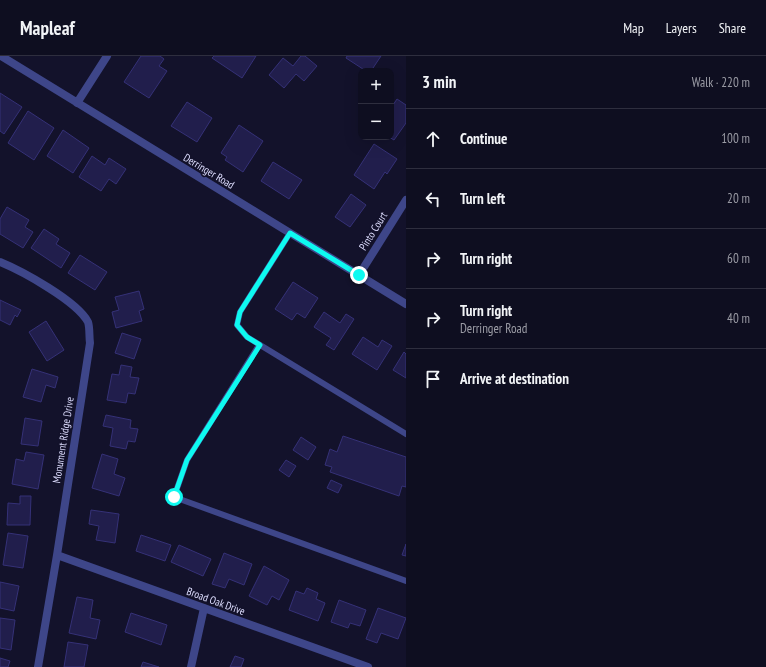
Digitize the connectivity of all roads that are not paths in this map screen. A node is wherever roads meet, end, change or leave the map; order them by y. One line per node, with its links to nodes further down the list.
1 (1, 56): 3 (street, Derringer Road)
2 (106, 56): 3 (street)
3 (77, 103): 5 (street, Derringer Road)
4 (406, 200): 7 (street, Pinto Court)
5 (290, 233): 7 (street, Derringer Road); 9 (lane)
6 (0, 262): 11 (street, Monument Ridge Drive)
7 (359, 275): 8 (street, Derringer Road)
8 (406, 304)
9 (260, 345): 10 (lane); 12 (lane)
10 (406, 434)
11 (57, 555): 13 (street, Broad Oak Drive); 15 (street, Monument Ridge Drive)
12 (406, 581)
13 (204, 608): 14 (street, Broad Oak Drive); 16 (street)
14 (349, 664): 17 (street, Broad Oak Drive)
15 (38, 667)
16 (191, 667)
17 (368, 667)

